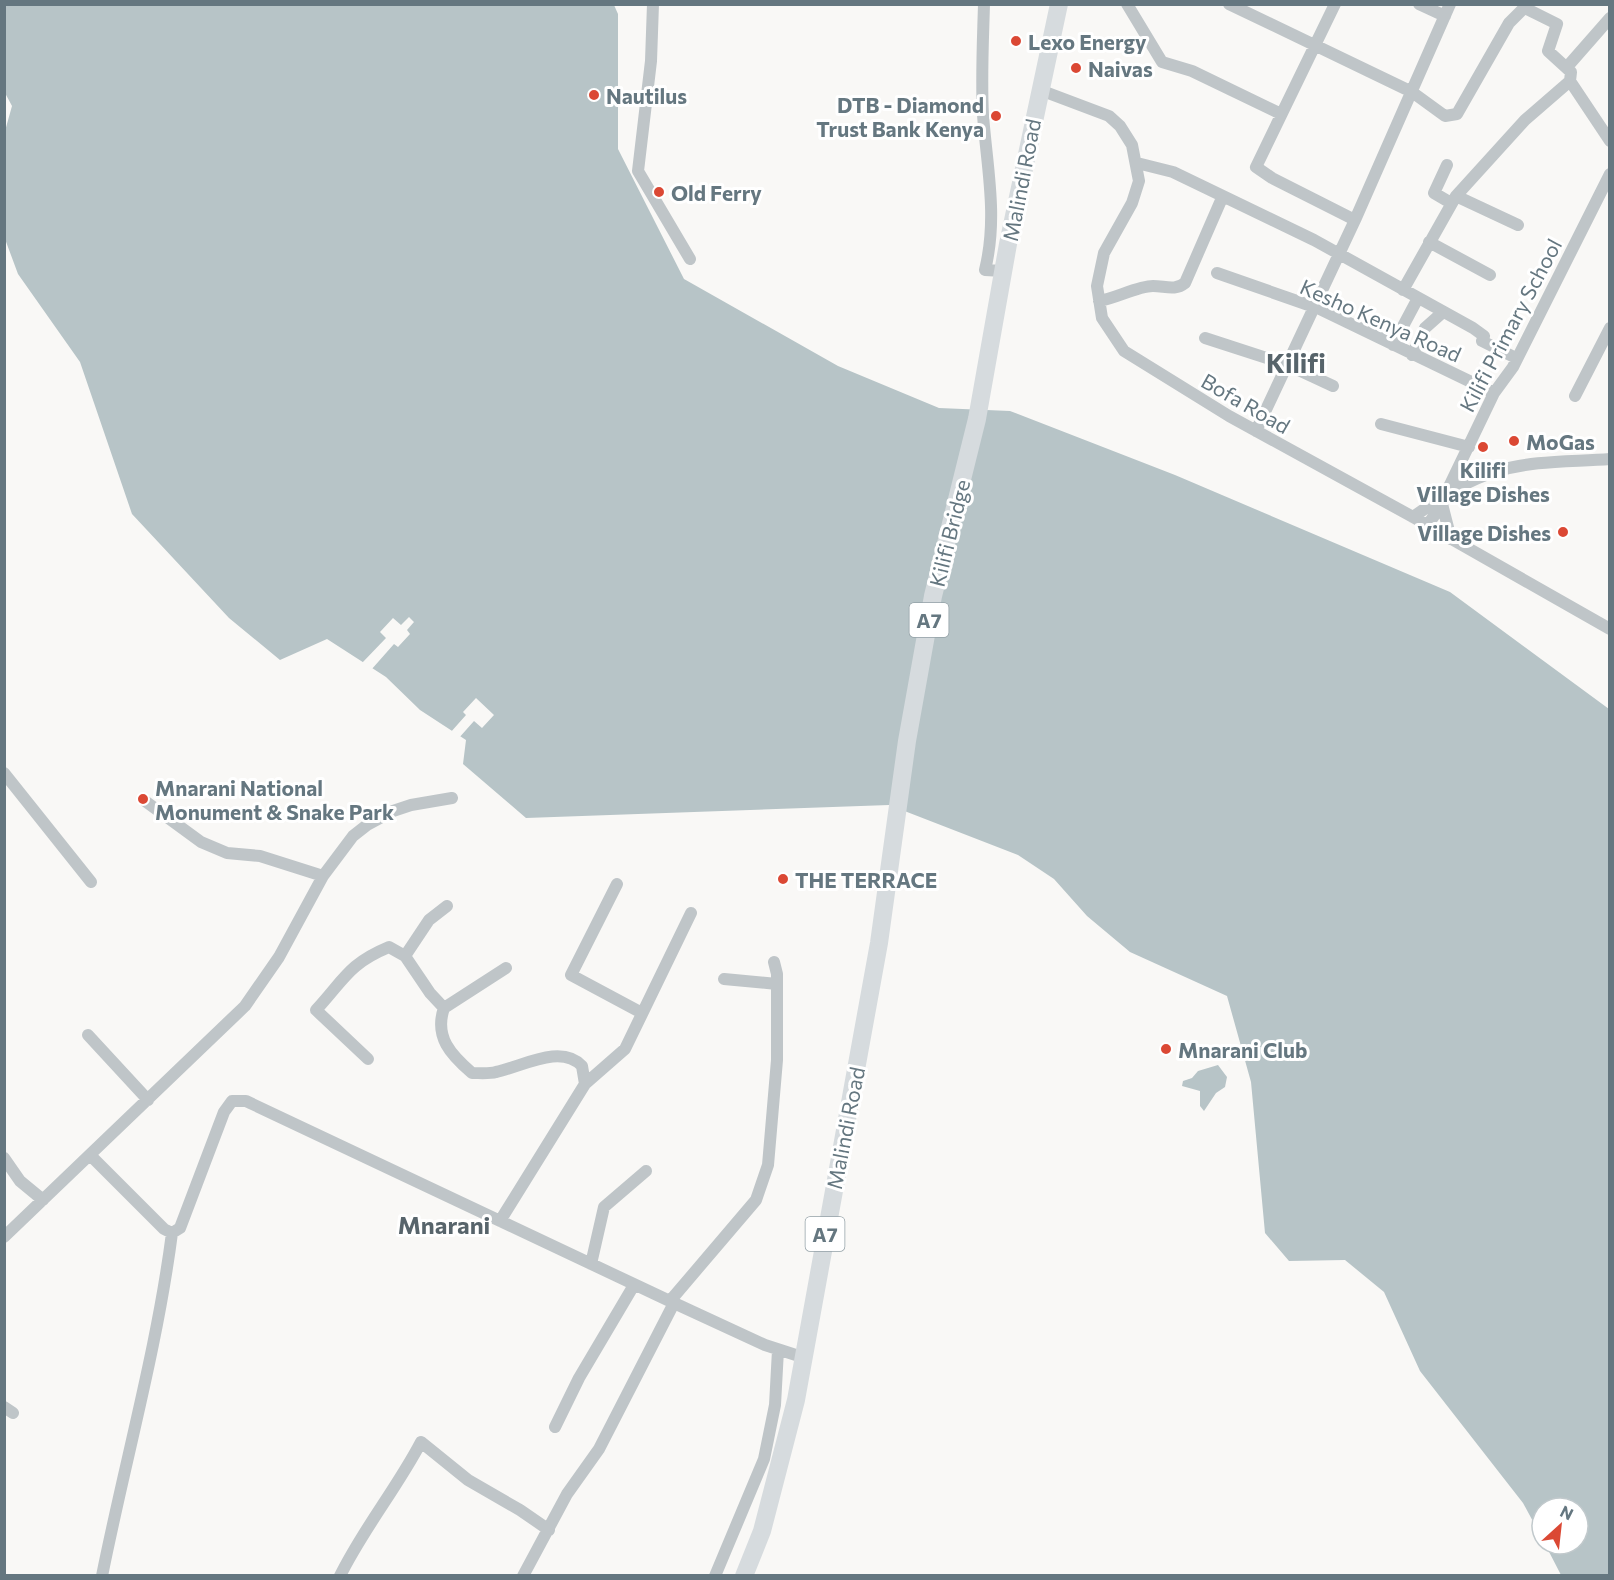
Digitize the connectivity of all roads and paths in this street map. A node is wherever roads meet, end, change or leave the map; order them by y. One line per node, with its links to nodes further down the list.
1 (653, 4): 27 (street)
2 (984, 4): 28 (street)
3 (1059, 4): 15 (highway, Malindi Road / A7)
4 (1127, 4): 16 (street)
5 (1229, 4): 11 (street)
6 (1335, 4): 11 (street)
7 (1419, 4): 9 (street)
8 (1526, 6): 12 (street); 14 (street)
9 (1448, 10): 14 (street)
10 (1610, 18): 12 (street)
11 (1313, 45): 14 (street); 16 (street)
12 (1567, 68): 13 (street)
13 (1570, 81): 17 (street); 22 (street)
14 (1412, 92): 23 (street)
15 (1038, 98): 18 (street, Bofa Road); 28 (highway, Malindi Road / A7)
16 (1281, 114): 23 (street)
17 (1610, 141)
18 (1137, 163): 21 (street); 33 (street, Bofa Road)
19 (1447, 165): 22 (street)
20 (1610, 174): 41 (street, Kilifi Primary School)
21 (1222, 198): 26 (street); 33 (street)
22 (1454, 199): 24 (street); 25 (street)
23 (1355, 220): 26 (street)
24 (1518, 225)
25 (1429, 242): 30 (street); 31 (street)
26 (1338, 252): 31 (street); 34 (street)
27 (690, 259)
28 (1003, 271): 40 (highway, Malindi Road / A7)
29 (1217, 273): 34 (street, Kesho Kenya Road)
30 (1490, 276)
31 (1403, 290): 32 (street)
32 (1418, 298): 35 (street); 38 (street)
33 (1099, 301): 47 (street, Bofa Road)
34 (1313, 309): 38 (street, Kesho Kenya Road); 42 (street)
35 (1443, 312): 39 (street); 41 (street)
36 (1610, 328): 45 (street)
37 (1204, 338): 42 (street)
38 (1393, 345): 39 (street, Kesho Kenya Road)
39 (1412, 355): 44 (street, Kesho Kenya Road)
40 (988, 356): 62 (highway, Kilifi Bridge / A7)
41 (1516, 358): 44 (street, Kilifi Primary School)
42 (1288, 365): 43 (street); 47 (street)
43 (1333, 386)
44 (1494, 393): 48 (street, Kilifi Primary School)
45 (1575, 396)
46 (1381, 424): 48 (street)
47 (1256, 431): 51 (street, Bofa Road)
48 (1469, 447): 50 (street, Kilifi Primary School)
49 (1610, 459): 50 (street)
50 (1443, 498): 51 (street); 52 (street); 53 (street, Kilifi Primary School); 54 (street)
51 (1397, 510): 52 (street, Bofa Road)
52 (1413, 517): 53 (street, Bofa Road)
53 (1427, 526): 54 (street, Bofa Road)
54 (1451, 539): 55 (street, Bofa Road)
55 (1610, 629)
56 (4, 773): 60 (street)
57 (452, 798): 59 (street)
58 (145, 801): 59 (street)
59 (323, 876): 75 (street)
60 (91, 882)
61 (617, 884): 71 (street)
62 (887, 888): 87 (highway, Malindi Road / A7)
63 (447, 906): 65 (street)
64 (692, 913): 71 (street)
65 (405, 956): 70 (street); 73 (street)
66 (774, 962): 69 (street)
67 (506, 968): 70 (street)
68 (724, 979): 69 (street)
69 (777, 984): 85 (street)
70 (444, 1008): 74 (street)
71 (642, 1012): 74 (street)
72 (88, 1035): 75 (street)
73 (368, 1059)
74 (585, 1084): 80 (street)
75 (148, 1100): 76 (street)
76 (90, 1155): 79 (street); 81 (street)
77 (4, 1158): 79 (street)
78 (646, 1171): 83 (street)
79 (43, 1200): 82 (street)
80 (501, 1221): 81 (street); 83 (street)
81 (172, 1233): 90 (street)
82 (4, 1237)
83 (591, 1264): 84 (street)
84 (634, 1285): 85 (street); 88 (street)
85 (672, 1302): 86 (street); 89 (street)
86 (778, 1350): 87 (street); 93 (street)
87 (802, 1357): 94 (highway, Malindi Road / A7)
88 (555, 1427)
89 (549, 1530): 91 (street); 92 (street)
90 (102, 1575)
91 (340, 1575)
92 (523, 1575)
93 (715, 1575)
94 (744, 1575)

